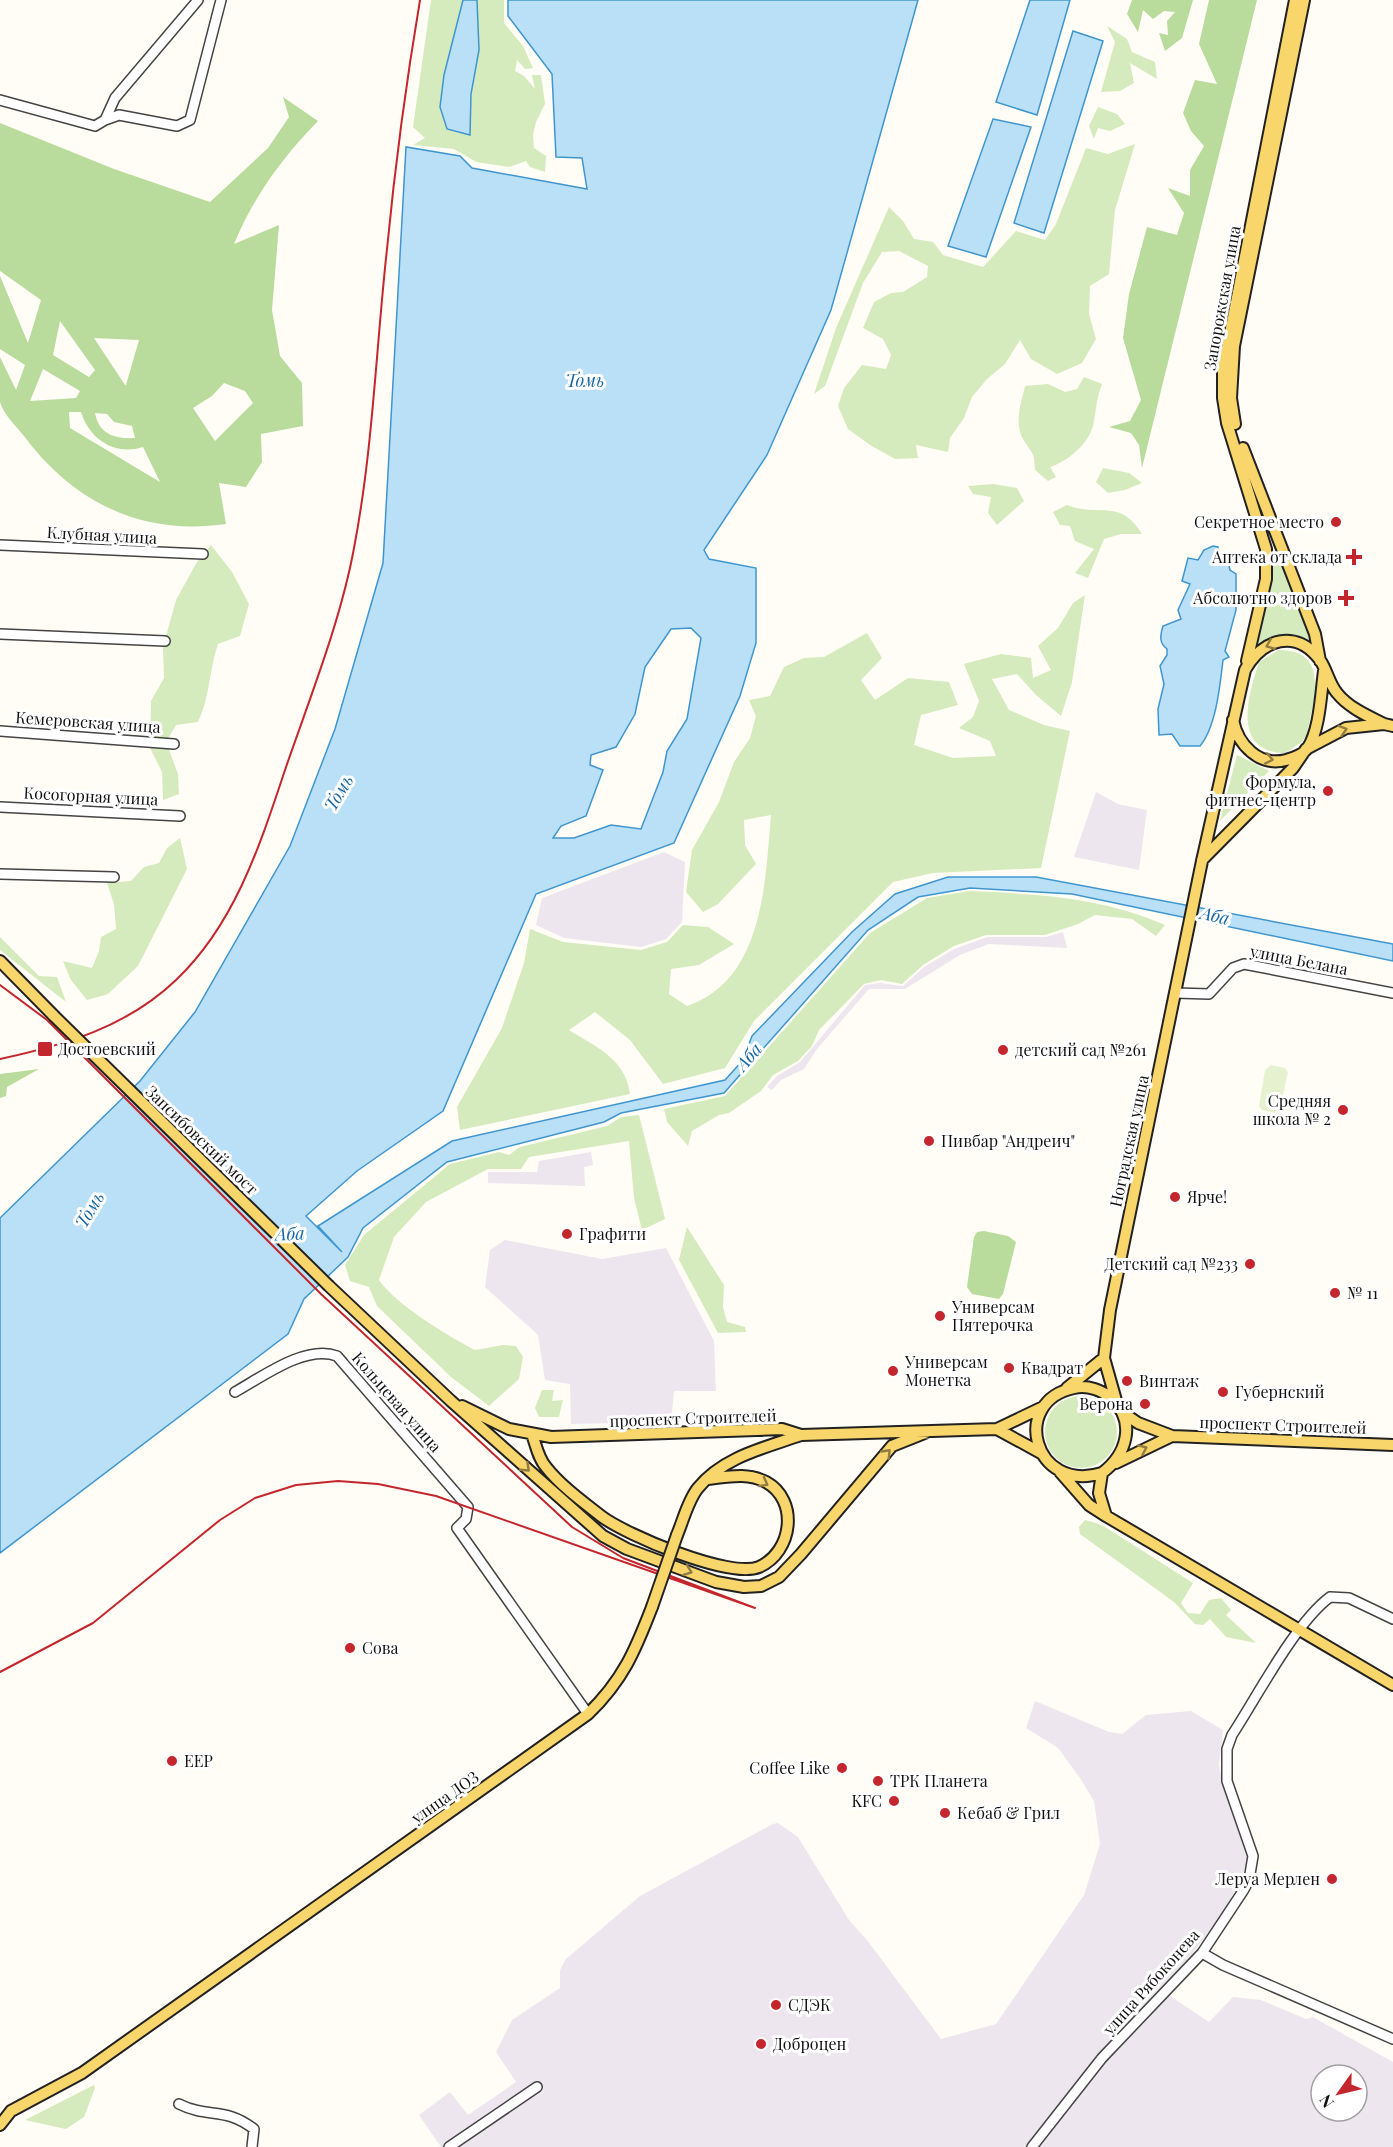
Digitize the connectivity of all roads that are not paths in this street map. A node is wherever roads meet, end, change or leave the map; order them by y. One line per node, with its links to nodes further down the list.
1 (198, 0): 6 (street)
2 (221, 0): 6 (street)
3 (1295, 0): 12 (main road, Запорожская улица)
4 (1304, 0): 11 (main road, Запорожская улица)
5 (0, 100): 6 (street)
6 (105, 120)
7 (0, 545): 8 (street, Клубная улица)
8 (203, 554)
9 (0, 634): 10 (street)
10 (165, 640)
11 (1322, 666): 12 (main road, one-way to 12); 14 (main road); 17 (main road)
12 (1245, 670): 13 (main road)
13 (1233, 720): 17 (main road, one-way to 17); 20 (main road, Ноградская улица)
14 (1389, 725): 17 (main road, one-way to 14)
15 (0, 731): 16 (street, Кемеровская улица)
16 (174, 744)
17 (1306, 749): 20 (main road)
18 (0, 807): 19 (street, Косогорная улица)
19 (180, 816)
20 (1202, 861): 24 (main road, Ноградская улица)
21 (0, 874): 22 (street)
22 (114, 876)
23 (0, 961): 29 (main road, Запсибовский мост, bridge)
24 (1176, 993): 25 (street, улица Белана); 26 (main road, Ноградская улица)
25 (1393, 993)
26 (1104, 1358): 27 (main road); 31 (main road)
27 (1065, 1389): 30 (main road); 31 (main road)
28 (235, 1392): 49 (street, Кольцевая улица)
29 (451, 1401): 32 (main road, проспект Строителей); 39 (main road, Запсибовский мост)
30 (1043, 1407): 33 (main road); 40 (main road)
31 (1120, 1408): 37 (main road); 41 (main road)
32 (509, 1429): 35 (main road, проспект Строителей); 39 (main road)
33 (997, 1429): 34 (main road, проспект Строителей); 40 (main road)
34 (927, 1432): 36 (main road, проспект Строителей); 39 (main road, Запсибовский мост, one-way to 34)
35 (532, 1434): 36 (main road, проспект Строителей); 44 (main road, one-way to 35)
36 (801, 1435): 44 (main road, улица ДОЗ)
37 (1172, 1436): 38 (main road, проспект Строителей); 41 (main road, one-way to 37)
38 (1393, 1445)
39 (505, 1448)
40 (1041, 1453): 42 (main road)
41 (1114, 1464): 43 (main road)
42 (1060, 1472): 43 (main road); 45 (main road)
43 (1102, 1473): 45 (main road)
44 (708, 1479): 49 (main road, улица ДОЗ, bridge)
45 (1106, 1516): 47 (main road)
46 (1393, 1619): 47 (street, улица Рябоконева)
47 (1295, 1627): 48 (main road); 50 (street, улица Рябоконева)
48 (1393, 1685)
49 (588, 1714): 54 (main road, улица ДОЗ)
50 (1202, 1953): 51 (street); 58 (street, улица Рябоконева)
51 (1393, 2039)
52 (537, 2086): 57 (street)
53 (179, 2104): 56 (street)
54 (6, 2111): 55 (main road)
55 (0, 2125)
56 (252, 2147)
57 (449, 2147)
58 (1032, 2147)

